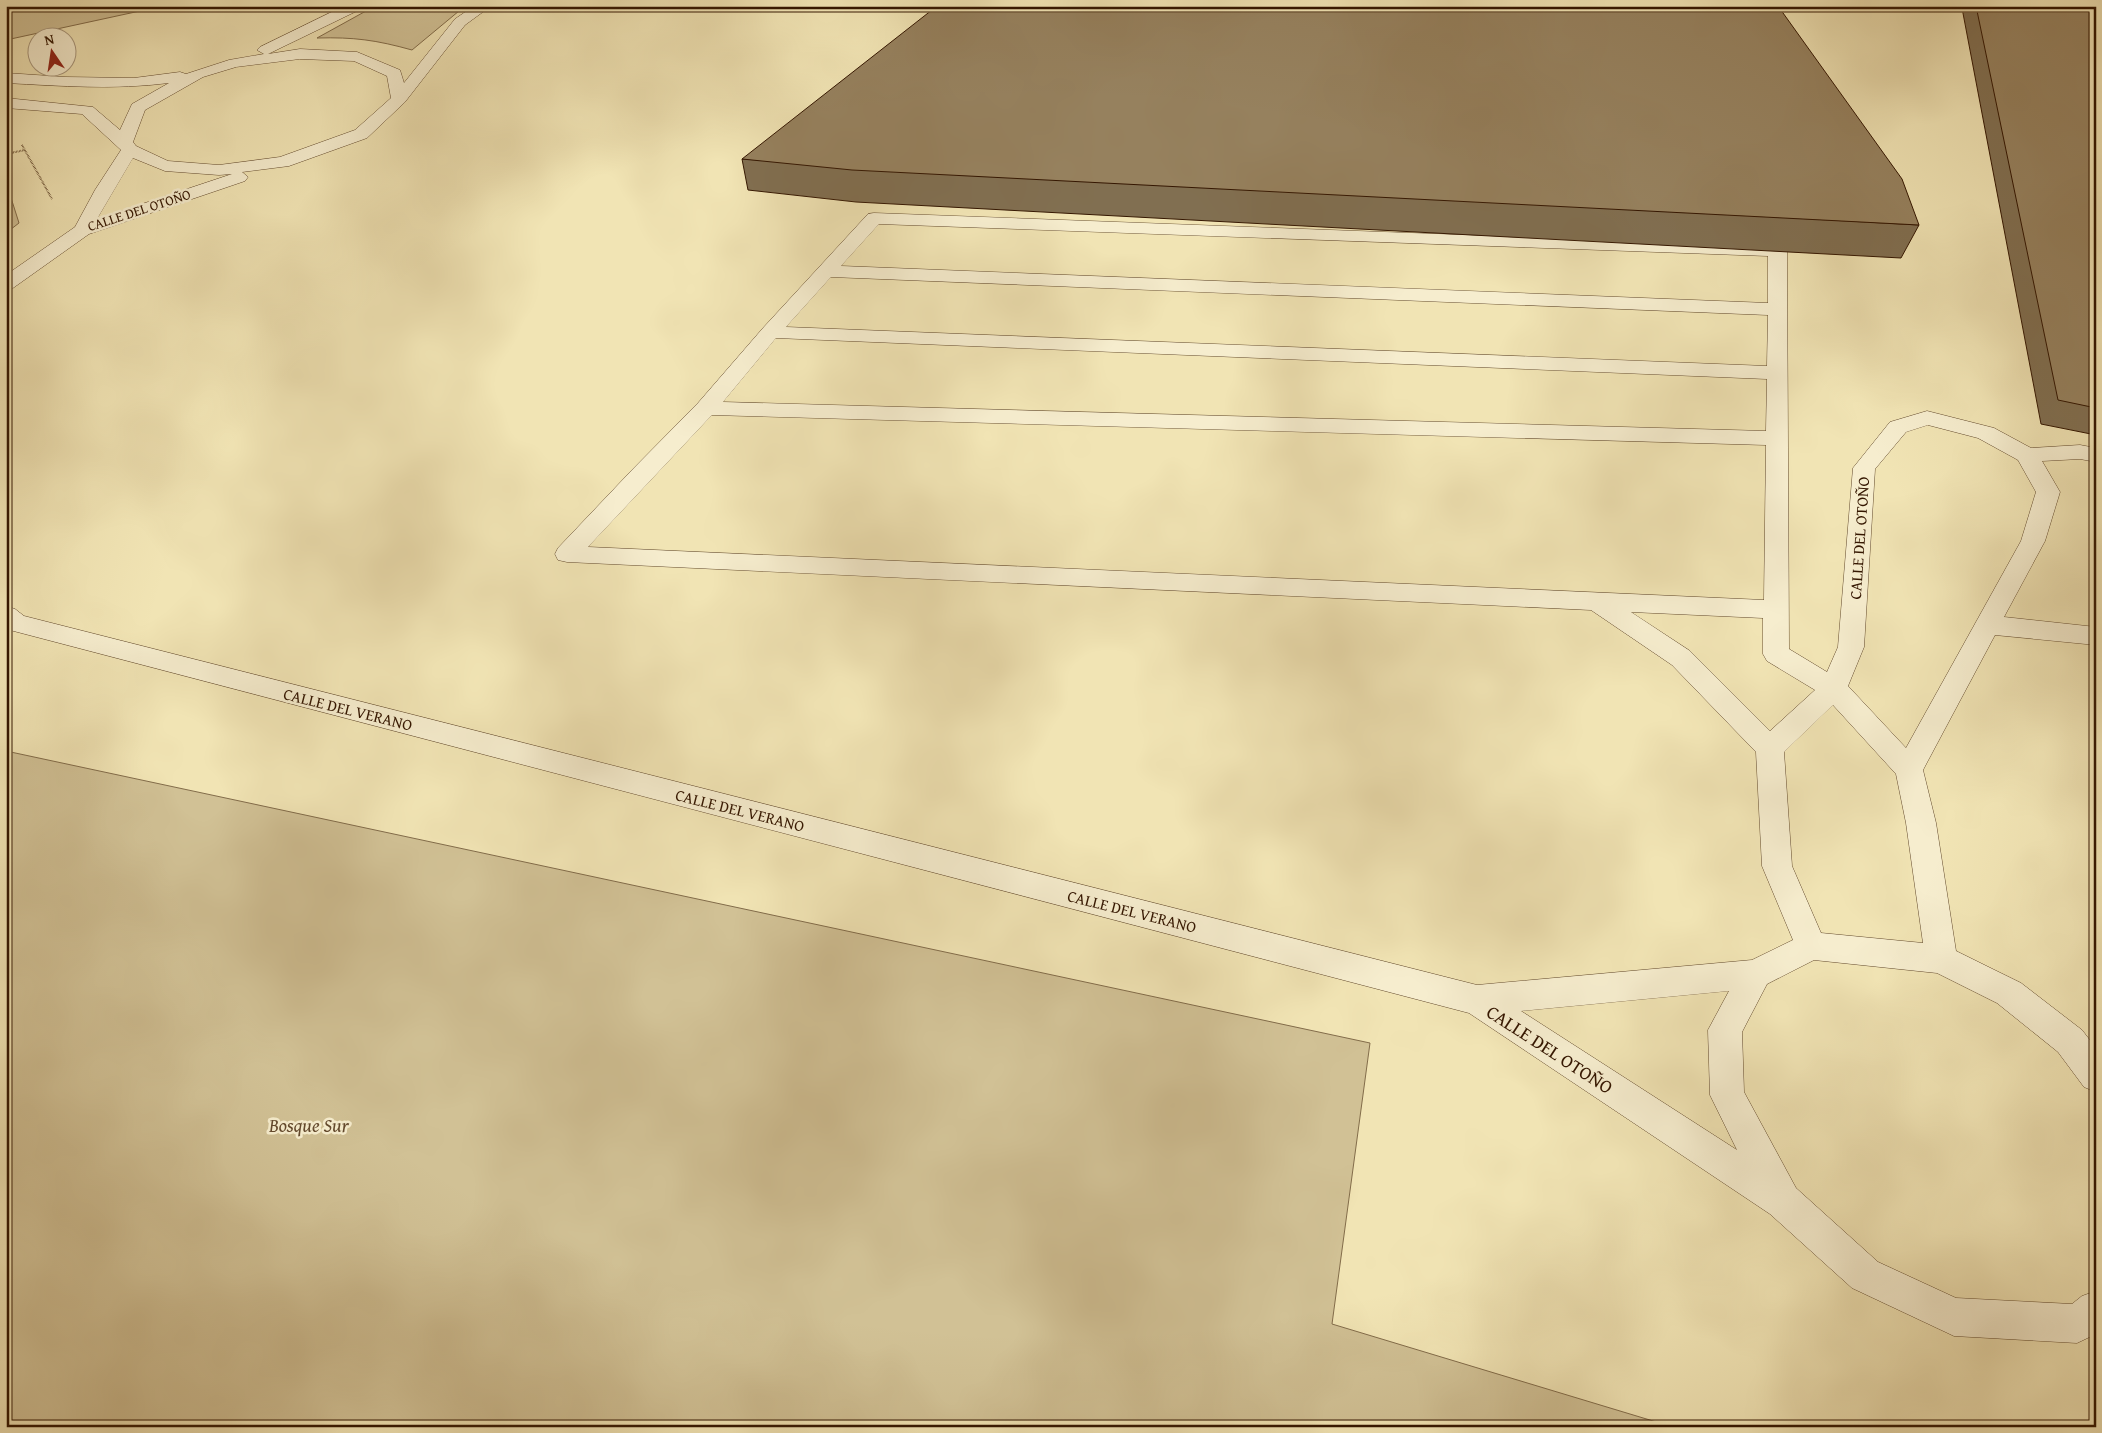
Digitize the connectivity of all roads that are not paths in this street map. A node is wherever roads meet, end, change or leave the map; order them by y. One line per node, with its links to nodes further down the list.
1 (356, 6): 3 (street)
2 (484, 6): 6 (street)
3 (234, 63): 4 (street); 6 (street)
4 (197, 74): 5 (street); 8 (street, CALLE DEL OTOÑO)
5 (6, 78)
6 (399, 99): 9 (street)
7 (6, 103): 8 (street)
8 (127, 146): 9 (street); 10 (street, CALLE DEL OTOÑO)
9 (283, 162): 10 (street, CALLE DEL OTOÑO)
10 (82, 230): 12 (street)
11 (825, 271): 13 (street); 13 (street); 14 (street)
12 (6, 284)
13 (1778, 309): 15 (street)
14 (770, 332): 15 (street); 16 (street)
15 (1777, 373): 17 (street)
16 (706, 408): 17 (street); 20 (street)
17 (1777, 438): 21 (street)
18 (2027, 455): 19 (street); 23 (street); 25 (street, CALLE DEL OTOÑO)
19 (2096, 455)
20 (1594, 600): 21 (street); 26 (street)
21 (1776, 610): 25 (street)
22 (6, 615): 31 (street, CALLE DEL VERANO)
23 (1987, 625): 24 (street); 27 (street)
24 (2096, 636)
25 (1834, 688): 26 (street, CALLE DEL OTOÑO); 27 (street)
26 (1770, 748): 28 (street)
27 (1909, 770): 29 (street)
28 (1811, 946): 29 (street); 30 (street)
29 (1941, 959): 32 (street)
30 (1756, 974): 31 (street, CALLE DEL OTOÑO); 34 (street)
31 (1477, 1000): 34 (street, CALLE DEL OTOÑO)
32 (2083, 1048): 33 (street)
33 (2096, 1076)
34 (1783, 1201): 35 (street)
35 (2096, 1310)

